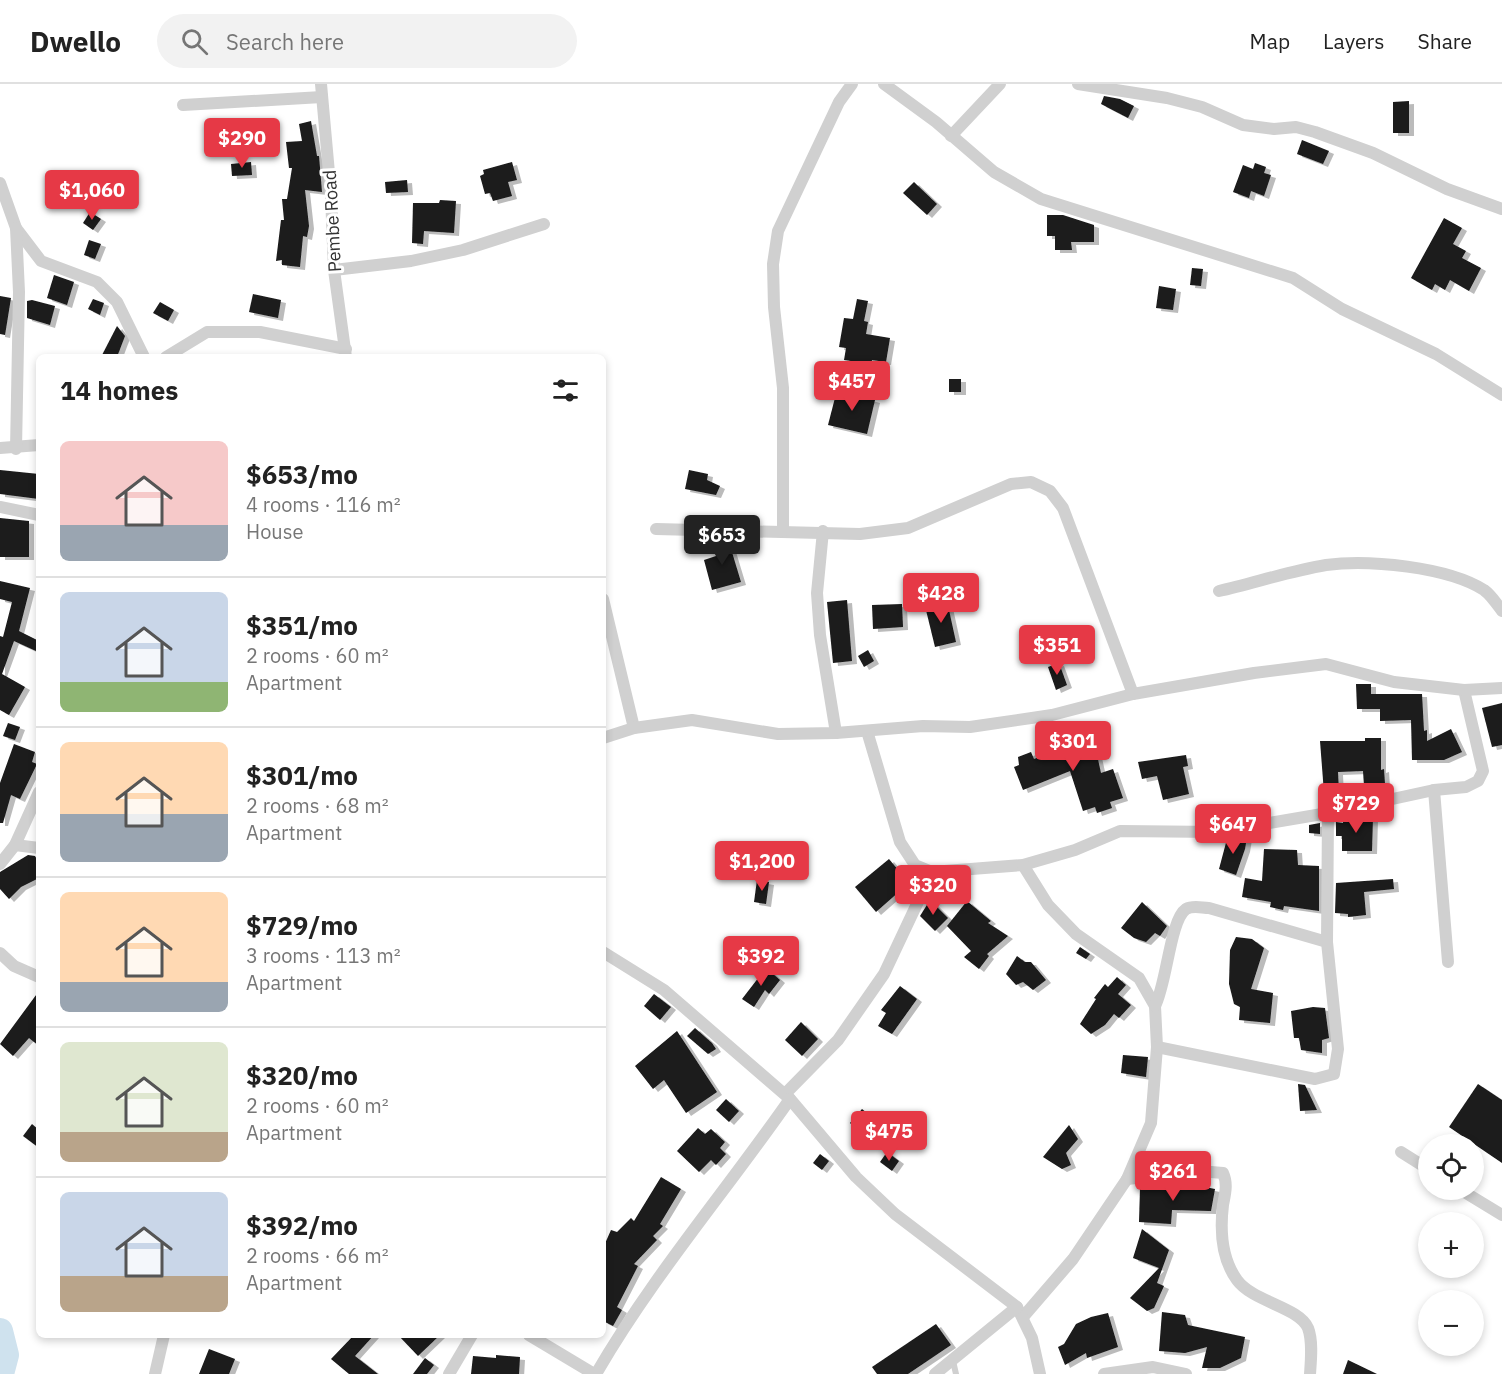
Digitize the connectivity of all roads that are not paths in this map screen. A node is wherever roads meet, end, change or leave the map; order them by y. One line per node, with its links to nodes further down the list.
1 (852, 84): 23 (street)
2 (884, 84): 7 (street)
3 (1000, 84): 7 (street)
4 (1078, 84): 9 (street)
5 (322, 90): 6 (street); 12 (street, Pembe Road)
6 (183, 105)
7 (951, 136): 16 (street)
8 (0, 183): 11 (street)
9 (1502, 209)
10 (544, 224): 12 (street)
11 (16, 228): 14 (street); 19 (street)
12 (334, 270): 13 (street, Pembe Road)
13 (346, 353): 15 (street)
14 (143, 354)
15 (171, 354)
16 (1502, 395)
17 (36, 446): 19 (street)
18 (0, 448): 19 (street)
19 (16, 449)
20 (0, 507): 21 (street)
21 (36, 514)
22 (656, 529): 23 (street)
23 (783, 531): 24 (street)
24 (823, 531): 30 (street); 33 (street)
25 (1218, 591): 27 (street)
26 (606, 611): 31 (street)
27 (1502, 611)
28 (1502, 688): 29 (street)
29 (1464, 690): 30 (street); 35 (street)
30 (1133, 694): 32 (street)
31 (634, 728): 33 (street); 34 (street)
32 (867, 731): 33 (street); 42 (street)
33 (836, 733)
34 (606, 737)
35 (1434, 790): 37 (street); 46 (street)
36 (36, 799): 38 (street)
37 (1328, 813): 41 (street); 43 (street)
38 (15, 845): 39 (street); 40 (street)
39 (36, 848)
40 (0, 864)
41 (1023, 865): 42 (street); 48 (street)
42 (932, 872): 50 (street)
43 (1327, 942): 48 (street); 49 (street)
44 (0, 953): 47 (street)
45 (606, 954): 50 (street)
46 (1448, 962)
47 (36, 976)
48 (1155, 1006): 49 (street)
49 (1157, 1047): 53 (street)
50 (788, 1097): 56 (street); 63 (street)
51 (1401, 1152): 52 (street)
52 (1418, 1163)
53 (1126, 1179): 56 (street); 69 (street)
54 (1477, 1200): 55 (street)
55 (1502, 1215)
56 (1020, 1312): 60 (street); 66 (street)
57 (163, 1338): 61 (street)
58 (470, 1338): 62 (street)
59 (535, 1338): 63 (street)
60 (952, 1360): 64 (street); 65 (lane)
61 (155, 1374)
62 (449, 1374)
63 (595, 1374)
64 (935, 1374)
65 (956, 1374)
66 (1040, 1374)
67 (1104, 1374): 68 (street)
68 (1186, 1374)
69 (1310, 1374)

